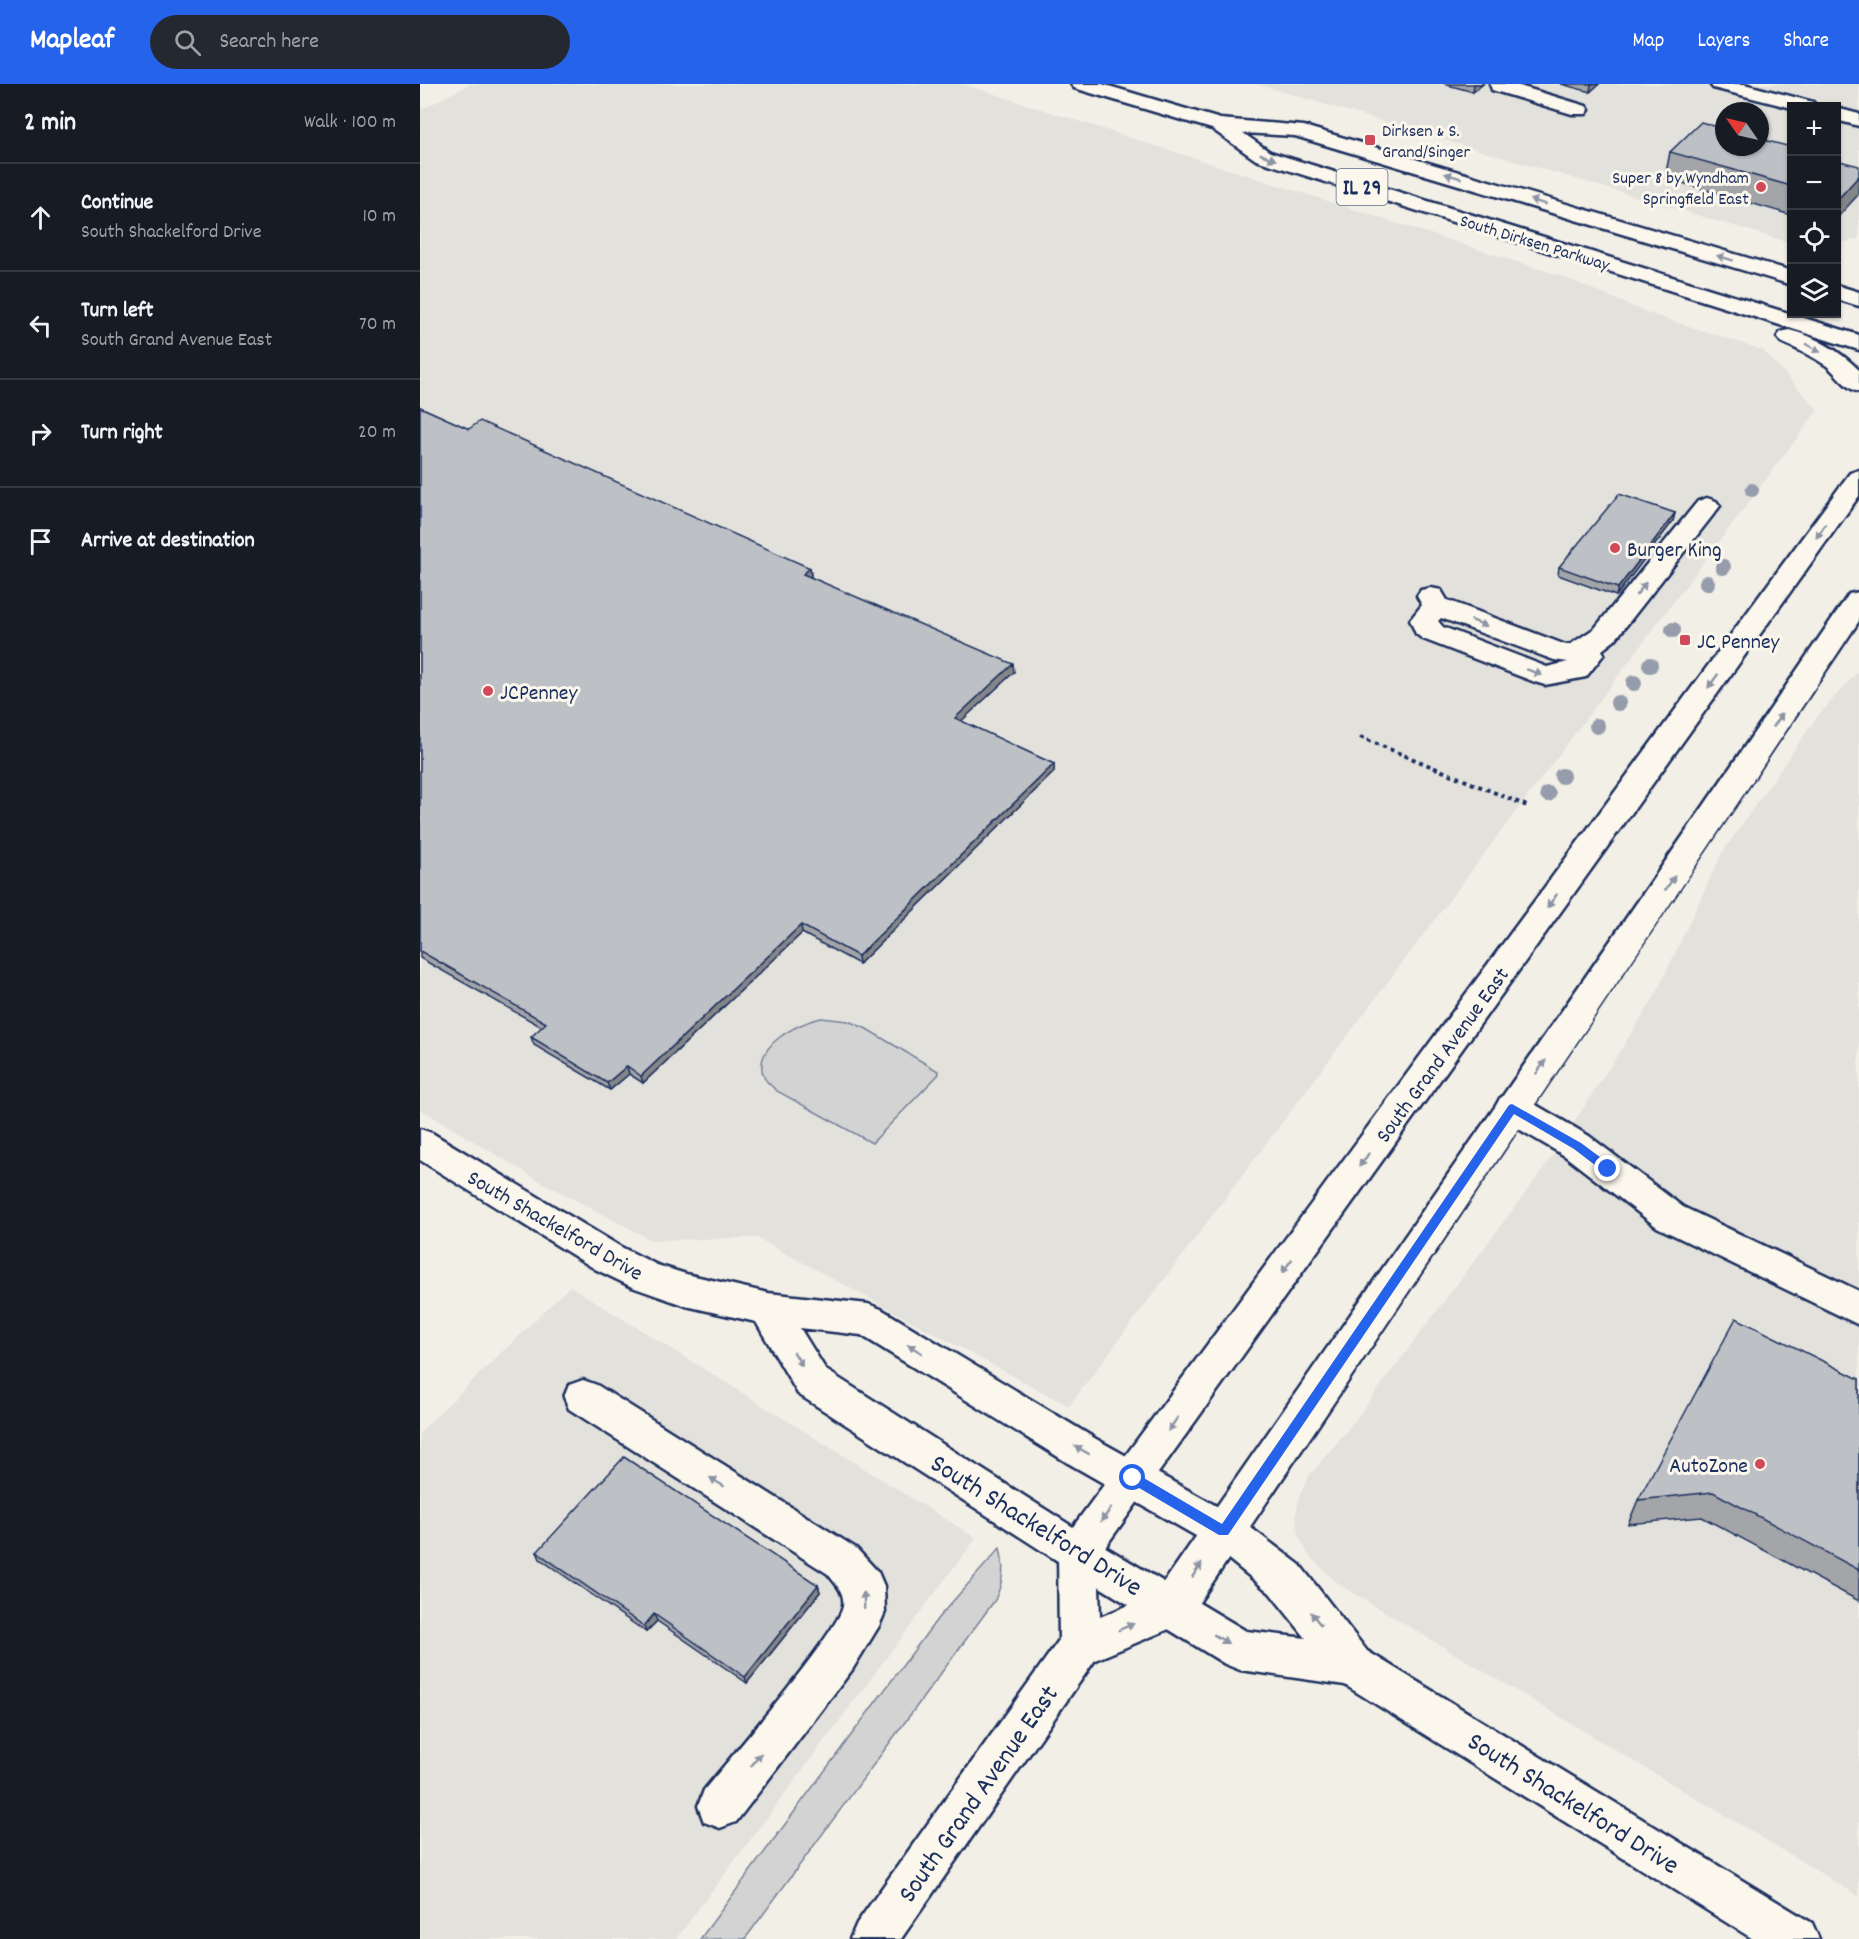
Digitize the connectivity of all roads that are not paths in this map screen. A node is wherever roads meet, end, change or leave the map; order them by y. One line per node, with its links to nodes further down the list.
1 (1081, 84): 8 (main road, South Dirksen Parkway / IL 29)
2 (1720, 84): 4 (main road)
3 (1499, 86): 5 (main road)
4 (1790, 102)
5 (1579, 111)
6 (1841, 115): 7 (main road)
7 (1859, 120)
8 (1219, 125): 9 (main road, South Dirksen Parkway / IL 29, one-way to 9); 10 (main road, South Dirksen Parkway / IL 29, one-way to 8)
9 (1644, 276): 15 (main road, South Dirksen Parkway / IL 29); 16 (main road, one-way to 16)
10 (1787, 276)
11 (1841, 277): 12 (main road)
12 (1859, 278)
13 (1841, 294): 14 (main road)
14 (1859, 299)
15 (1859, 343)
16 (1859, 385)
17 (1858, 477): 28 (main road, South Grand Avenue East, one-way to 28)
18 (1707, 506): 21 (main road, one-way to 18)
19 (1859, 600): 22 (main road)
20 (1859, 630): 22 (main road)
21 (1605, 634): 21 (main road)
22 (1830, 641): 23 (main road, one-way to 22)
23 (1512, 1108): 26 (main road); 29 (main road)
24 (420, 1143): 25 (main road, South Shackelford Drive)
25 (768, 1309): 28 (main road, South Shackelford Drive, one-way to 25); 30 (main road, South Shackelford Drive, one-way to 30)
26 (1859, 1309)
27 (583, 1397): 34 (main road, one-way to 27)
28 (1133, 1478): 29 (main road, South Shackelford Drive); 30 (main road, South Grand Avenue East, one-way to 30)
29 (1224, 1532): 31 (main road, one-way to 29); 33 (main road, South Shackelford Drive, one-way to 29)
30 (1078, 1552): 31 (main road, South Shackelford Drive); 32 (main road)
31 (1171, 1608): 32 (main road, one-way to 31); 33 (main road, South Shackelford Drive, one-way to 33)
32 (1080, 1646): 35 (main road, South Grand Avenue East)
33 (1352, 1665): 36 (main road, South Shackelford Drive)
34 (720, 1806)
35 (873, 1939)
36 (1796, 1939)

